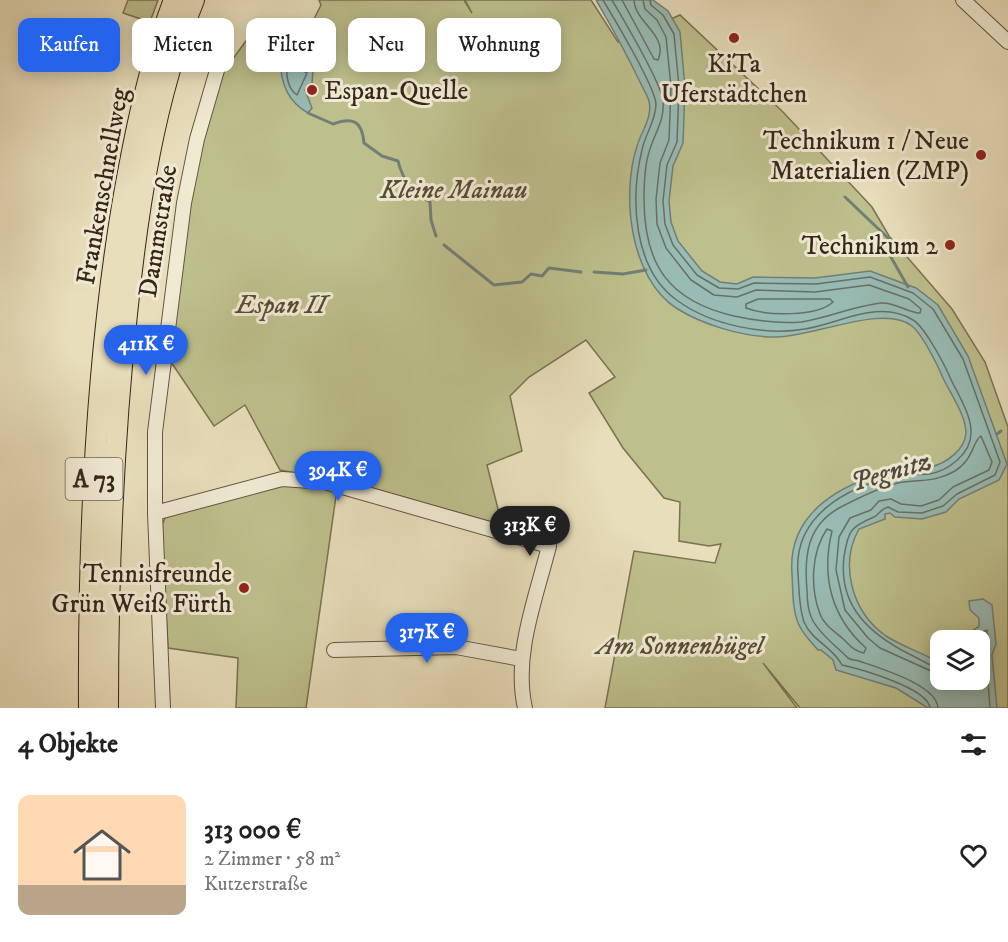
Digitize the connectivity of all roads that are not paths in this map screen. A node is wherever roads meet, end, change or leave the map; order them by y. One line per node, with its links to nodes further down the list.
1 (174, 0): 9 (highway, Frankenschnellweg / A 73)
2 (194, 0): 10 (highway, Frankenschnellweg / A 73)
3 (963, 0): 4 (street)
4 (1008, 42)
5 (216, 72): 6 (street, Dammstraße)
6 (155, 513): 8 (street); 11 (street, Dammstraße)
7 (334, 650): 8 (street)
8 (521, 659): 12 (street)
9 (89, 708)
10 (108, 708)
11 (163, 708)
12 (525, 708)

